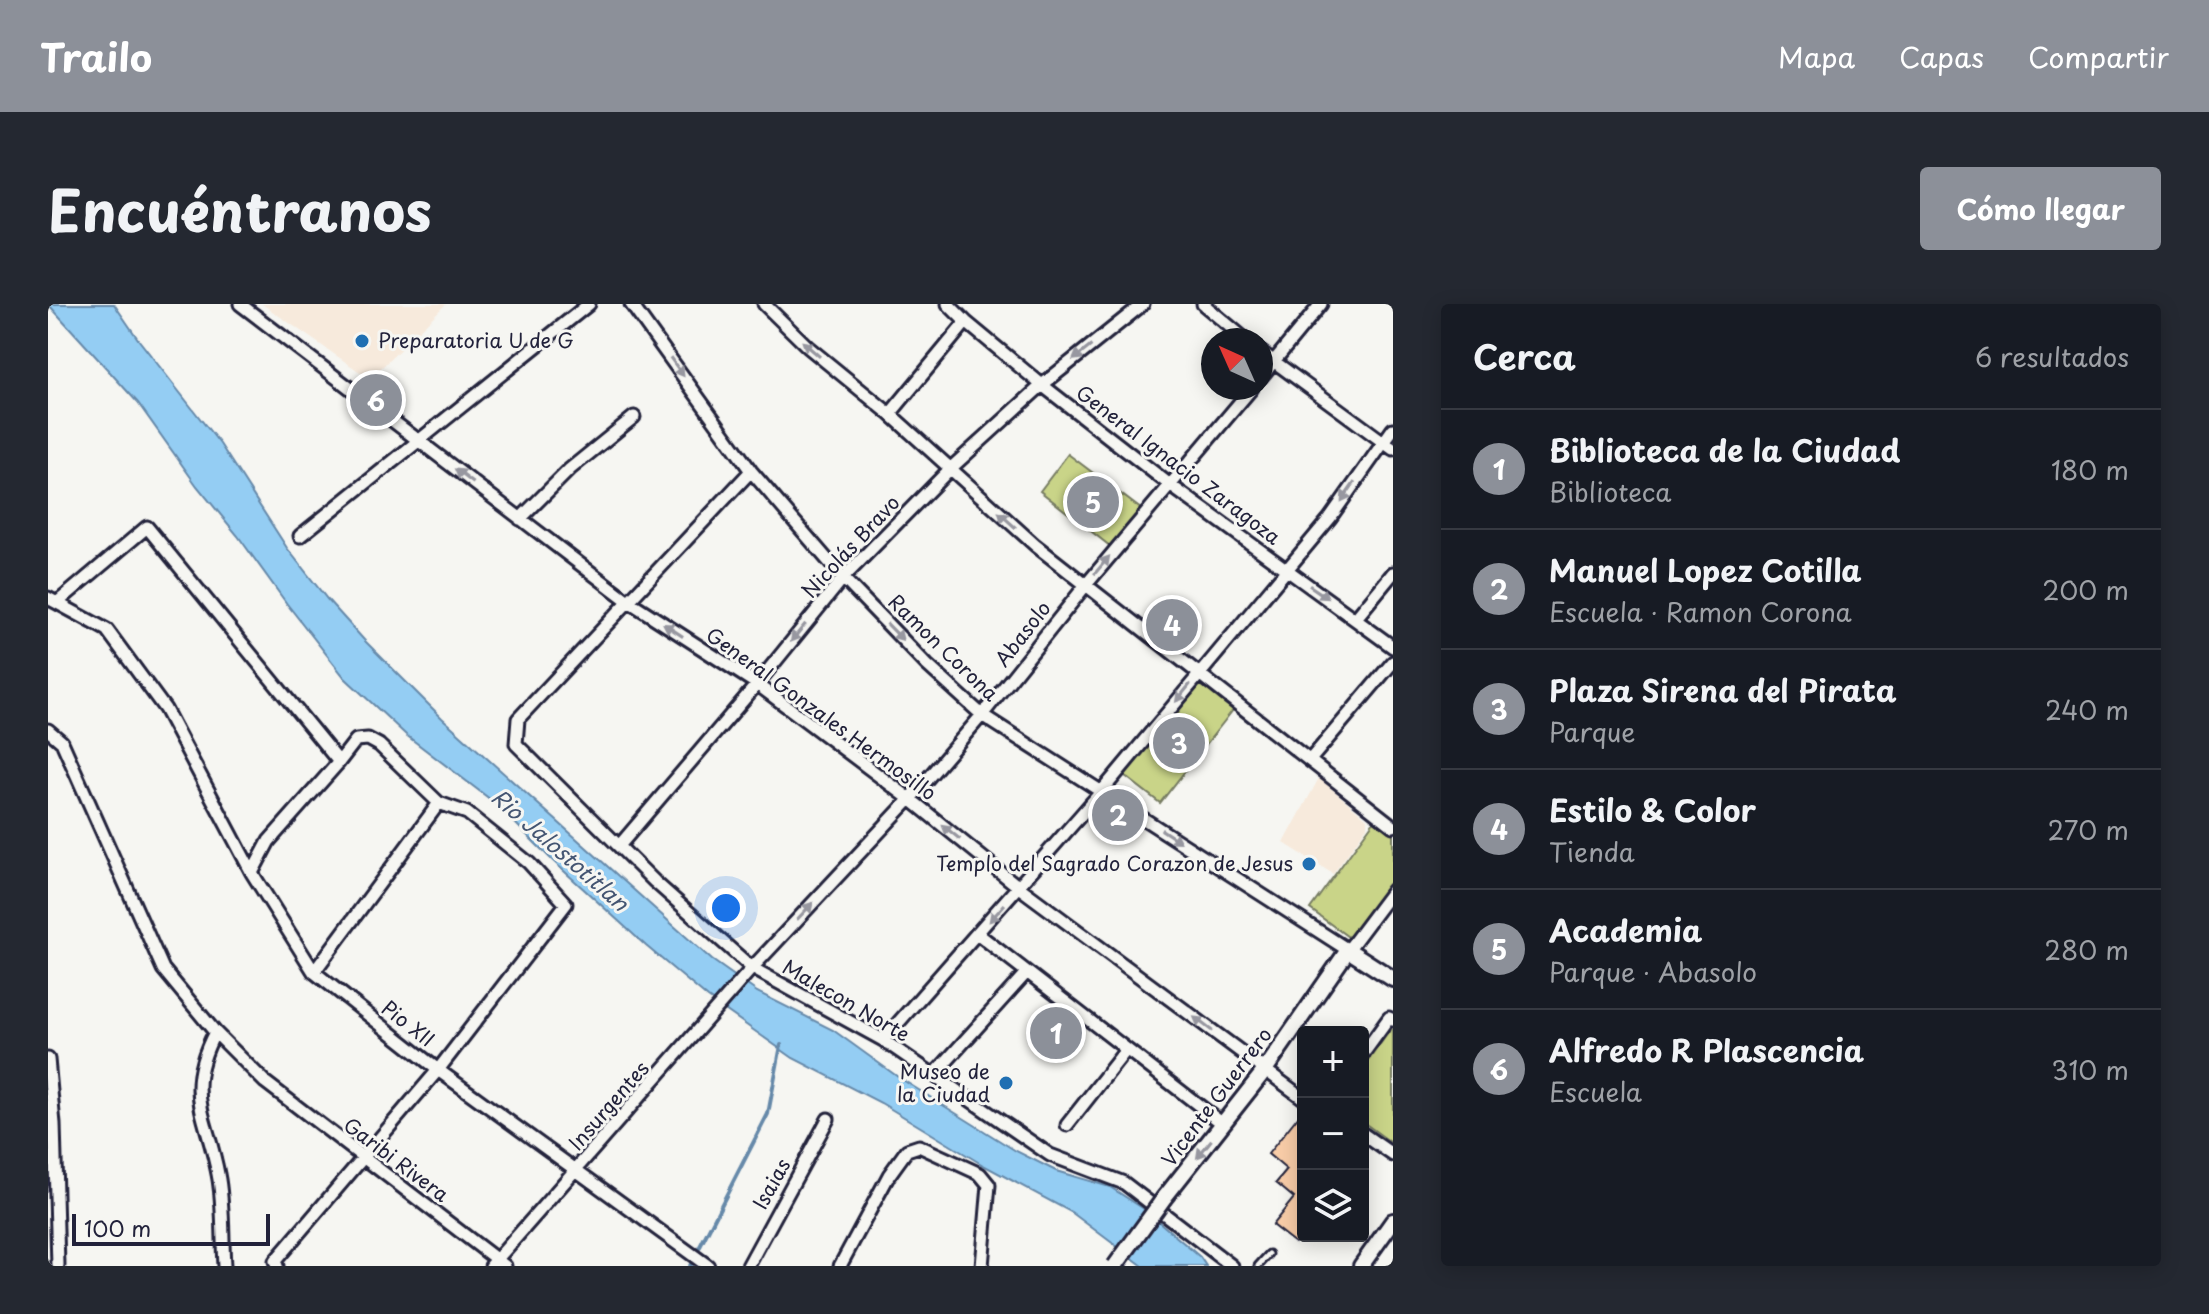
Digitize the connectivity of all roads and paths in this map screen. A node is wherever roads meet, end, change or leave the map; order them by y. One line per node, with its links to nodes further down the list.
1 (240, 304): 17 (street, General Gonzales Hermosillo)
2 (589, 304): 17 (street)
3 (631, 304): 20 (street, Ramon Corona, one-way to 20)
4 (764, 304): 14 (street, one-way to 4)
5 (948, 304): 9 (street, General Ignacio Zaragoza)
6 (1143, 304): 12 (street, Nicolás Bravo, one-way to 12)
7 (1203, 304): 10 (street)
8 (1321, 304): 11 (street)
9 (966, 322): 12 (street, General Ignacio Zaragoza); 14 (street)
10 (1232, 328)
11 (1273, 363): 18 (street)
12 (1042, 385): 19 (street, Nicolás Bravo); 21 (street, General Ignacio Zaragoza)
13 (1242, 400): 21 (street, Abasolo)
14 (890, 414): 19 (street)
15 (634, 417): 22 (street)
16 (1393, 429): 18 (street)
17 (418, 441): 22 (street, General Gonzales Hermosillo, one-way to 17); 23 (street)
18 (1388, 445): 24 (street, one-way to 24)
19 (950, 469): 26 (street, Nicolás Bravo); 27 (street, one-way to 19)
20 (751, 471): 26 (street, Ramon Corona); 29 (street, Malecon Norte)
21 (1170, 485): 24 (street, General Ignacio Zaragoza); 27 (street, Abasolo, one-way to 21)
22 (520, 519): 29 (street, General Gonzales Hermosillo)
23 (300, 536)
24 (1286, 570): 30 (street, General Ignacio Zaragoza, one-way to 30); 33 (street)
25 (1393, 573): 30 (street)
26 (843, 578): 34 (street, Nicolás Bravo, one-way to 34); 35 (street, Ramon Corona, one-way to 35)
27 (1085, 586): 33 (street); 35 (street, Abasolo)
28 (53, 600): 38 (street); 44 (street, Pio XII)
29 (627, 600): 34 (street, General Gonzales Hermosillo, one-way to 29); 43 (street, Malecon Norte)
30 (1356, 618): 31 (street, General Ignacio Zaragoza)
31 (1393, 647)
32 (1393, 662): 37 (street)
33 (1199, 673): 37 (street); 39 (street, one-way to 39)
34 (757, 684): 40 (street, General Gonzales Hermosillo); 43 (street, Nicolás Bravo)
35 (982, 715): 39 (street, Ramon Corona); 40 (street, Abasolo)
36 (48, 730): 54 (street, Garibi Rivera)
37 (1310, 760): 42 (street)
38 (339, 762): 41 (street); 44 (street)
39 (1102, 791): 45 (street); 48 (street, Ramon Corona, one-way to 48)
40 (910, 799): 45 (street, General Gonzales Hermosillo, one-way to 40); 50 (street, Abasolo, one-way to 40)
41 (439, 803): 49 (street); 59 (street)
42 (1393, 826)
43 (619, 846): 50 (street, Malecon Norte)
44 (252, 873): 49 (street, Pio XII)
45 (1020, 888): 47 (street, one-way to 47); 60 (street, General Gonzales Hermosillo, one-way to 45)
46 (1393, 890): 48 (street)
47 (978, 934): 51 (street); 55 (street)
48 (1348, 950): 52 (street, Ramon Corona); 60 (street, Vicente Guerrero)
49 (314, 972): 59 (street, Pio XII)
50 (748, 972): 55 (street, Malecon Norte); 69 (street, Insurgentes)
51 (1027, 972): 57 (street); 61 (street)
52 (1393, 979)
53 (1391, 1019): 56 (street)
54 (215, 1032): 68 (street, Garibi Rivera); 75 (street)
55 (883, 1040): 61 (street, Malecon Norte)
56 (1369, 1046)
57 (1126, 1050): 64 (street); 65 (street)
58 (48, 1059): 74 (street)
59 (438, 1070): 68 (street); 69 (street, Pio XII)
60 (1265, 1070): 62 (street, General Gonzales Hermosillo); 64 (street, Vicente Guerrero)
61 (934, 1075): 81 (street, Malecon Norte)
62 (1297, 1094)
63 (828, 1119): 77 (street, Isaias)
64 (1223, 1124): 80 (street, Vicente Guerrero, one-way to 80, bridge)
65 (1067, 1125)
66 (1369, 1138): 67 (street)
67 (1393, 1155)
68 (363, 1157): 72 (street, Garibi Rivera); 76 (street)
69 (577, 1170): 72 (street, Insurgentes); 73 (street, Pio XII)
70 (1393, 1221): 83 (street)
71 (1269, 1254): 82 (lane)
72 (498, 1264)
73 (705, 1264)
74 (58, 1266)
75 (224, 1266)
76 (277, 1266)
77 (748, 1266)
78 (840, 1266): 79 (street)
79 (982, 1266)
80 (1115, 1266)
81 (1232, 1266)
82 (1258, 1266)
83 (1361, 1266)

